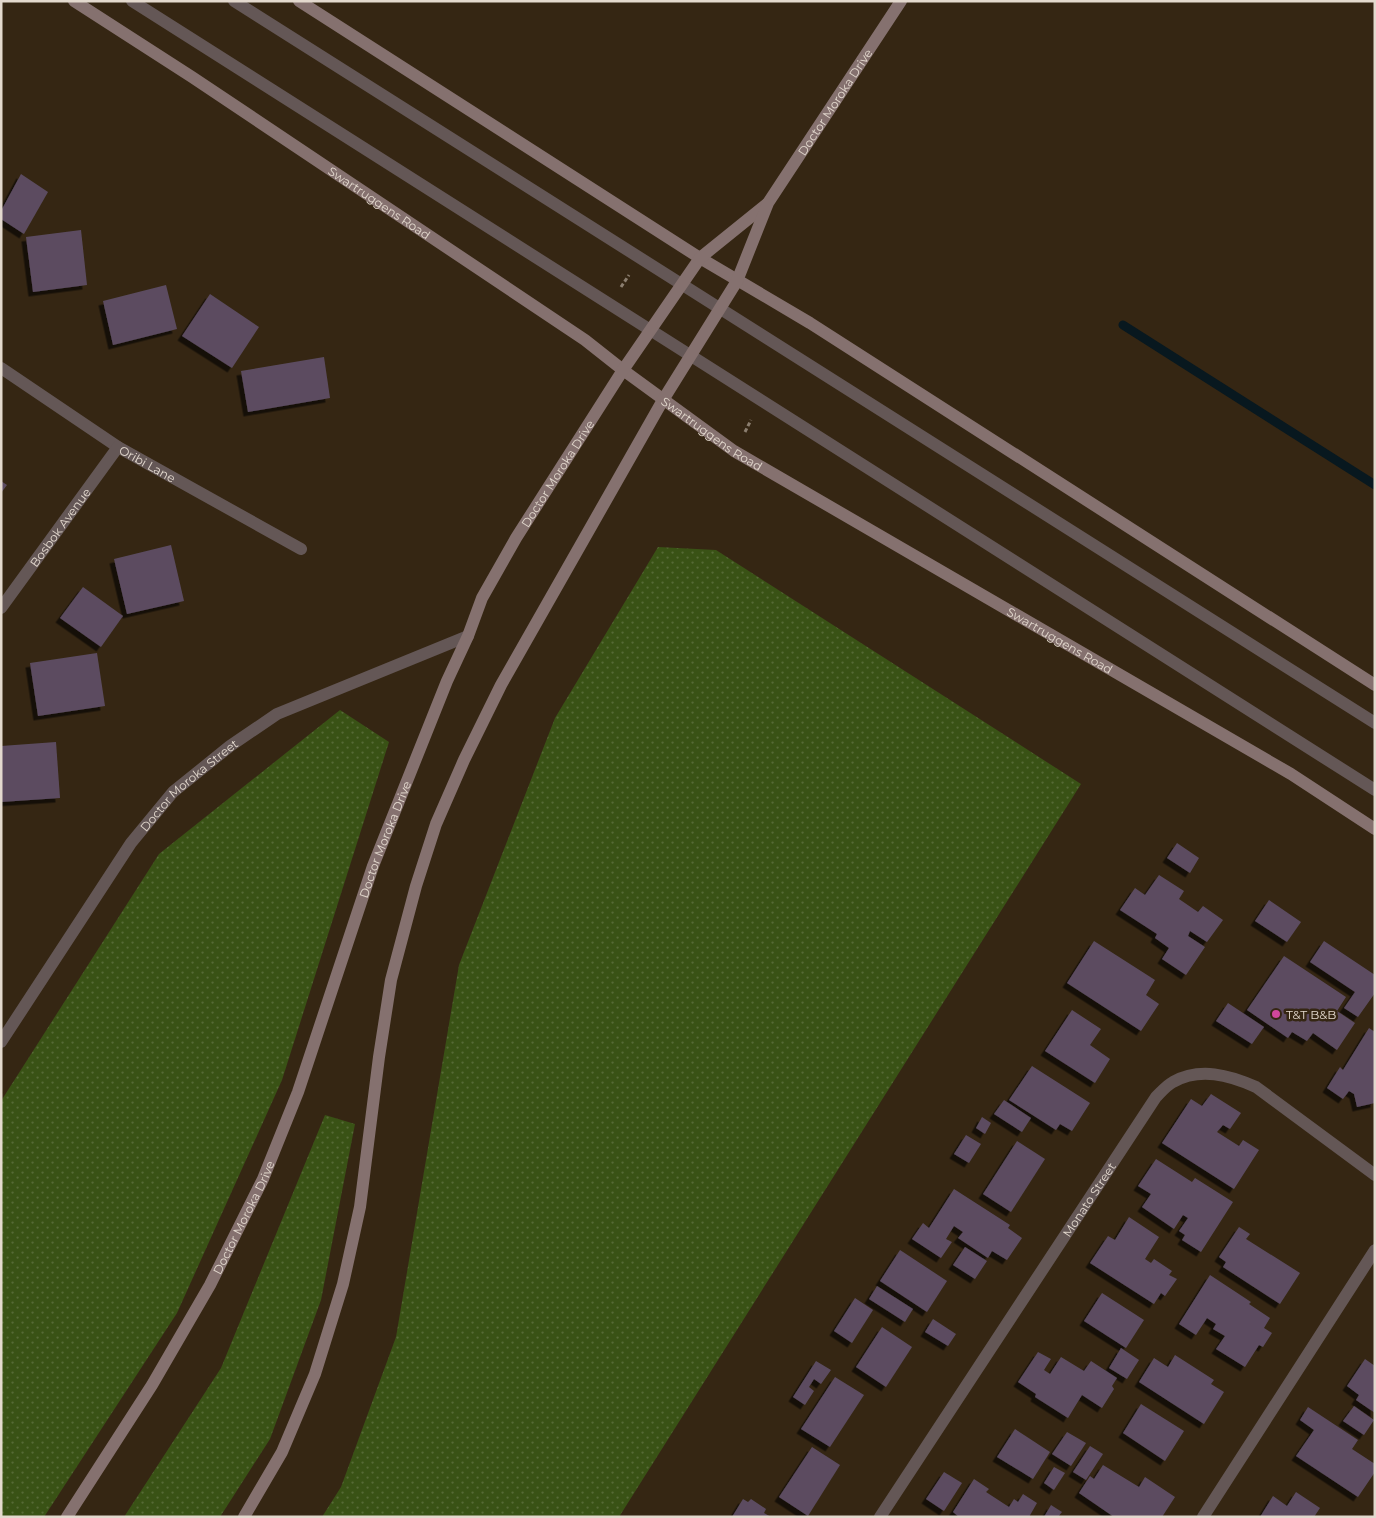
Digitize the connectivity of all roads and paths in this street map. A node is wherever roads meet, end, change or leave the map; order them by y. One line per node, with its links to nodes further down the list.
1 (74, 1): 14 (main road, Swartruggens Road)
2 (132, 1): 11 (street)
3 (234, 1): 9 (street)
4 (299, 1): 7 (main road)
5 (901, 1): 6 (main road, Doctor Moroka Drive)
6 (768, 203): 7 (main road, Doctor Moroka Drive); 8 (main road, Doctor Moroka Drive)
7 (700, 258): 8 (main road); 9 (main road, Doctor Moroka Drive)
8 (737, 280): 10 (main road, Doctor Moroka Drive); 20 (main road)
9 (682, 284): 10 (street); 11 (main road, Doctor Moroka Drive)
10 (720, 308): 12 (main road, Doctor Moroka Drive); 21 (street)
11 (650, 330): 12 (street); 14 (main road, Doctor Moroka Drive)
12 (691, 355): 15 (main road, Doctor Moroka Drive); 22 (street)
13 (1, 368): 16 (street, Oribi Lane)
14 (623, 370): 15 (main road, Swartruggens Road); 19 (main road, Doctor Moroka Drive)
15 (663, 400): 23 (main road, Swartruggens Road); 28 (main road, Doctor Moroka Drive)
16 (118, 446): 17 (street, Oribi Lane); 18 (street, Bosbok Avenue)
17 (301, 549)
18 (1, 608)
19 (468, 636): 24 (street, Doctor Moroka Street); 27 (main road, Doctor Moroka Drive)
20 (1375, 685)
21 (1375, 723)
22 (1375, 790)
23 (1375, 828)
24 (1, 1042)
25 (1375, 1175): 29 (street, Monato Street)
26 (1375, 1250): 30 (street)
27 (67, 1517)
28 (244, 1517)
29 (880, 1517)
30 (1203, 1517)

